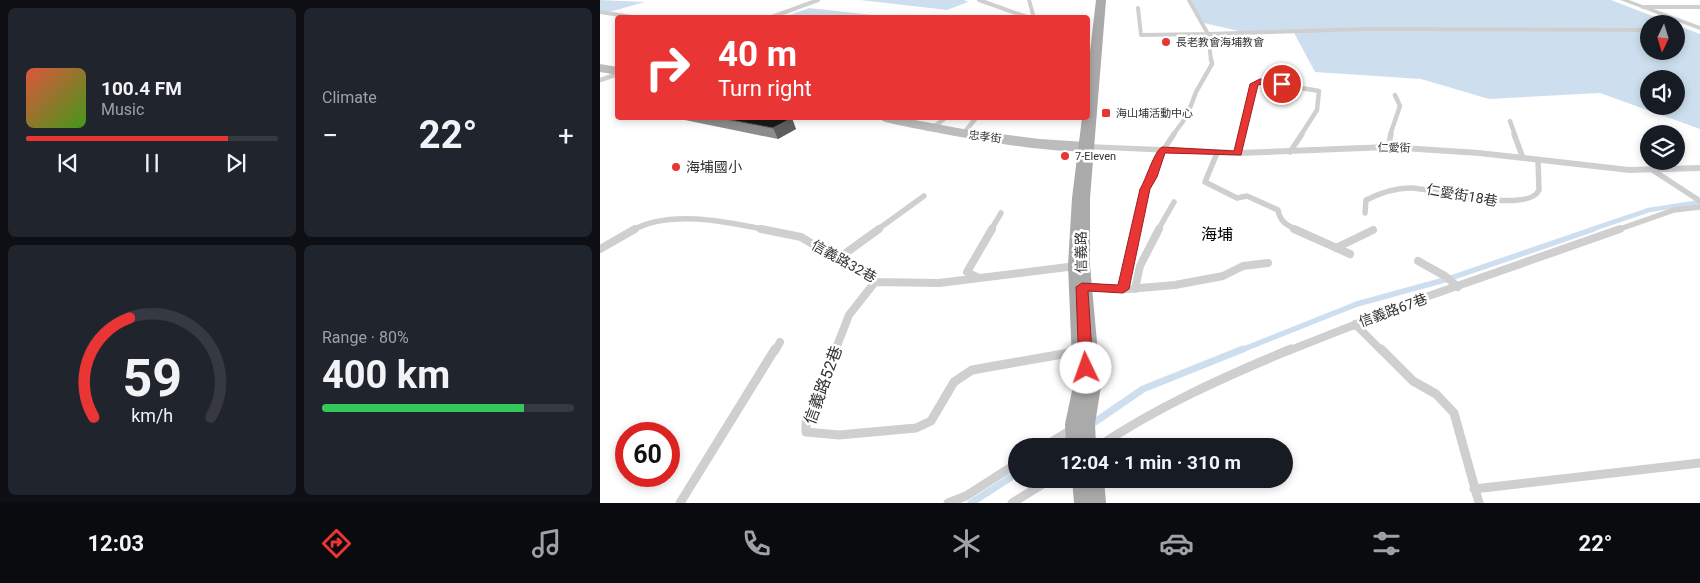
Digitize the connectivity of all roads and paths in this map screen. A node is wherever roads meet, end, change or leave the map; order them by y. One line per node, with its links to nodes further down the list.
1 (818, 0): 12 (lane)
2 (979, 0): 13 (lane)
3 (1029, 0): 14 (lane)
4 (1101, 0): 23 (main road, 信義路)
5 (1189, 0): 18 (lane)
6 (1623, 0): 7 (street)
7 (1643, 7): 9 (lane); 16 (street)
8 (1138, 8): 18 (lane)
9 (1700, 8)
10 (600, 12): 11 (lane)
11 (620, 15)
12 (777, 15)
13 (1022, 15)
14 (1033, 15)
15 (1685, 28): 16 (street)
16 (1698, 28)
17 (1640, 30): 18 (street)
18 (1208, 34): 33 (lane)
19 (600, 68): 20 (street)
20 (615, 72)
21 (615, 74): 22 (lane)
22 (600, 80)
23 (1090, 91)
24 (1395, 95): 32 (lane)
25 (912, 120): 29 (street, 忠孝街)
26 (974, 120): 30 (lane)
27 (1087, 120): 31 (main road, 信義路)
28 (1510, 121): 37 (lane)
29 (940, 122): 30 (street, 忠孝街)
30 (964, 134): 31 (street, 忠孝街)
31 (1086, 146): 33 (street, 仁愛街); 54 (main road, 信義路)
32 (1388, 147): 34 (street, 仁愛街); 37 (street, 仁愛街)
33 (1162, 150): 35 (street, 仁愛街); 58 (lane)
34 (1290, 152): 36 (street, 仁愛街); 36 (lane)
35 (1217, 153): 36 (street, 仁愛街); 48 (lane)
36 (1238, 153)
37 (1523, 158): 38 (street, 仁愛街)
38 (1538, 160): 40 (street, 仁愛街); 46 (lane, 仁愛街18巷)
39 (1700, 168): 40 (street, 仁愛街)
40 (1654, 171): 42 (lane)
41 (924, 196): 51 (lane)
42 (1700, 201)
43 (1174, 202): 59 (lane)
44 (1700, 207): 57 (lane, 信義路67巷)
45 (1001, 213): 55 (lane)
46 (1365, 213)
47 (1373, 230): 48 (lane)
48 (1336, 248): 50 (lane)
49 (600, 249): 51 (lane, 信義路32巷)
50 (1350, 254)
51 (836, 260): 56 (lane, 信義路32巷)
52 (1418, 261): 57 (lane)
53 (1268, 263): 59 (lane, 信義路32巷)
54 (1081, 276): 55 (lane, 信義路32巷); 58 (lane, 信義路32巷); 62 (main road, 信義路)
55 (979, 278): 56 (lane, 信義路32巷)
56 (875, 282): 62 (lane, 信義路52巷)
57 (1456, 285): 60 (lane, 信義路67巷)
58 (1123, 289): 59 (lane, 信義路32巷)
59 (1135, 289)
60 (1356, 324): 63 (lane, 信義路67巷); 68 (lane)
61 (780, 342): 69 (lane)
62 (1085, 350): 63 (main road, 信義路)
63 (1085, 437)
64 (1700, 463): 68 (lane)
65 (1008, 469): 70 (lane)
66 (1037, 488): 71 (lane)
67 (1089, 488): 72 (main road)
68 (1474, 489): 73 (lane)
69 (680, 503)
70 (948, 503)
71 (1013, 503)
72 (1090, 503)
73 (1479, 503)

